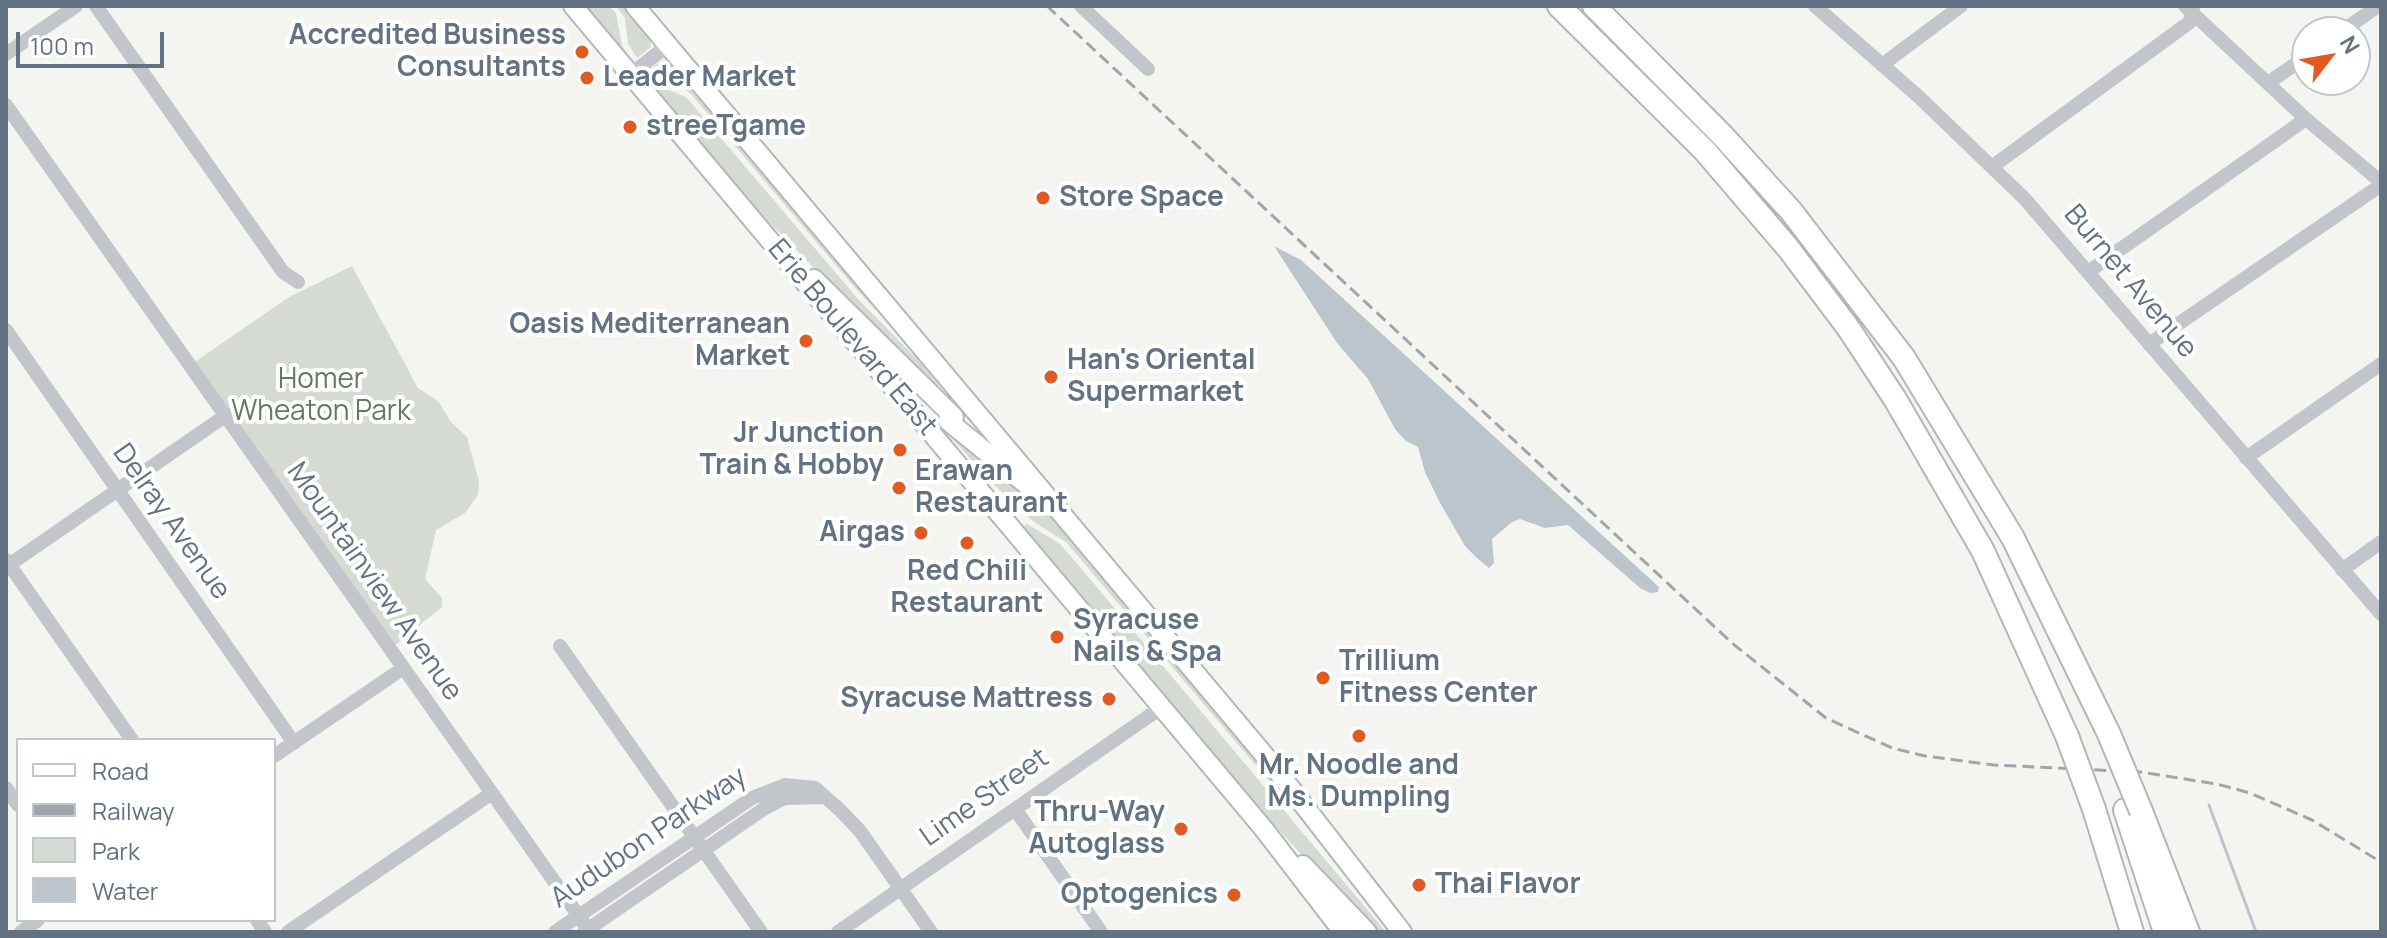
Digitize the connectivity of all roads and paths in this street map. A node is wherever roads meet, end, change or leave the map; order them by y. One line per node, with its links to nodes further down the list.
1 (76, 6): 12 (street)
2 (96, 6): 24 (street)
3 (573, 6): 16 (main road, Erie Boulevard East)
4 (635, 6): 11 (main road, Erie Boulevard East)
5 (1081, 6): 15 (street)
6 (1559, 6): 62 (highway, bridge)
7 (1594, 6): 47 (highway)
8 (1815, 6): 13 (street, Burnet Avenue)
9 (1961, 6): 13 (street)
10 (2190, 9): 17 (street); 20 (street)
11 (668, 45): 16 (street); 28 (main road, Erie Boulevard East)
12 (6, 54)
13 (1882, 65): 20 (street, Burnet Avenue)
14 (2291, 67): 17 (street)
15 (1148, 69)
16 (630, 75): 22 (main road, Erie Boulevard East)
17 (2268, 83): 19 (street)
18 (6, 105): 29 (street, Mountainview Avenue)
19 (2306, 119): 21 (street); 23 (street)
20 (1993, 166): 23 (street, Burnet Avenue)
21 (2381, 183): 26 (street)
22 (770, 240): 30 (main road); 31 (main road, Erie Boulevard East)
23 (2088, 272): 26 (street, Burnet Avenue)
24 (298, 282)
25 (6, 330): 33 (street, Delray Avenue)
26 (2149, 344): 32 (street, Burnet Avenue)
27 (2381, 364): 32 (street)
28 (970, 404): 30 (street); 34 (main road, Erie Boulevard East)
29 (225, 416): 33 (street); 40 (street, Mountainview Avenue)
30 (951, 419): 31 (street); 34 (main road)
31 (932, 434): 41 (main road, Erie Boulevard East)
32 (2246, 458): 37 (street, Burnet Avenue)
33 (117, 491): 36 (street); 43 (street, Delray Avenue)
34 (1054, 505): 61 (main road, Erie Boulevard East)
35 (2381, 542): 37 (street)
36 (7, 564): 42 (street)
37 (2342, 570): 38 (street, Burnet Avenue)
38 (2381, 614)
39 (560, 646): 49 (street)
40 (402, 669): 43 (street); 45 (street, Mountainview Avenue)
41 (1162, 707): 46 (street, Lime Street); 48 (main road, Erie Boulevard East)
42 (131, 738)
43 (294, 743): 44 (street)
44 (276, 755)
45 (492, 793): 51 (street, Mountainview Avenue); 53 (street)
46 (1015, 809): 50 (street, Lime Street); 58 (street)
47 (2133, 810): 63 (highway); 64 (highway)
48 (1263, 828): 59 (main road, Erie Boulevard East); 60 (main road)
49 (699, 844): 50 (street, Audubon Parkway); 51 (street, Audubon Parkway); 52 (street, Audubon Parkway); 55 (street)
50 (900, 889): 56 (street, Lime Street); 57 (street)
51 (578, 916): 52 (street, Mountainview Avenue); 54 (street, Audubon Parkway)
52 (587, 931)
53 (288, 932)
54 (555, 932)
55 (761, 932)
56 (838, 932)
57 (931, 932)
58 (1101, 932)
59 (1343, 932)
60 (1367, 932)
61 (1402, 932)
62 (2132, 932)
63 (2165, 932)
64 (2188, 932)

